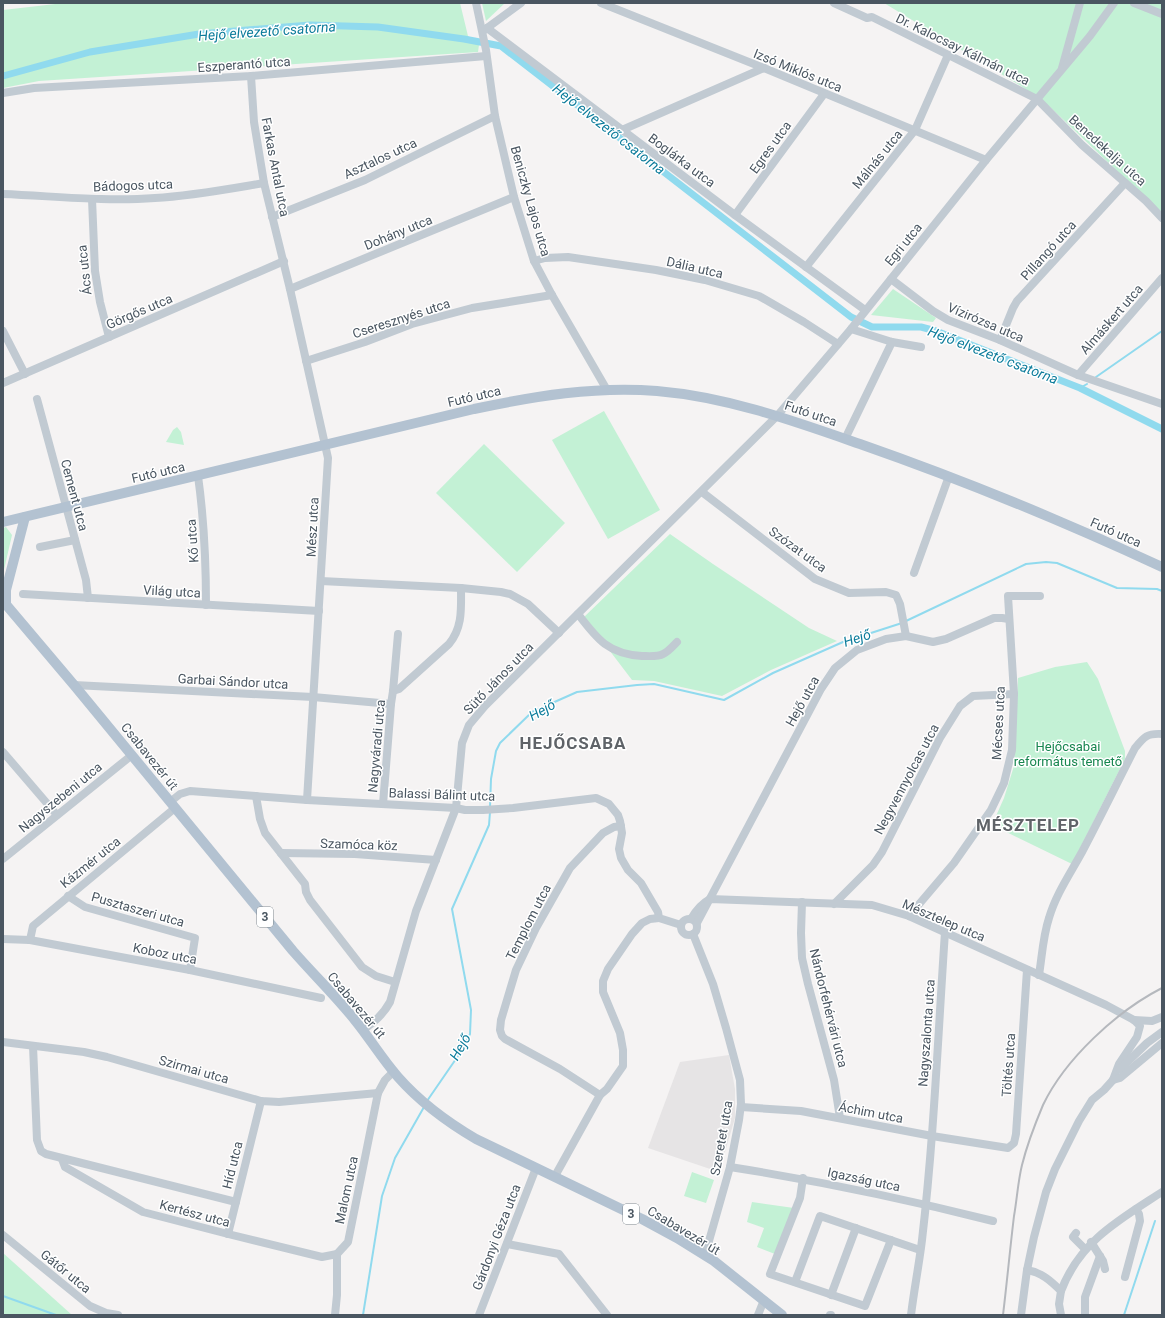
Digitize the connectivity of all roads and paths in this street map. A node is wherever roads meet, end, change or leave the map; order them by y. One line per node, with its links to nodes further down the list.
1 (476, 3): 9 (street, Beniczky Lajos utca)
2 (521, 3): 9 (street)
3 (601, 3): 12 (street, Izsó Miklós utca)
4 (834, 3): 11 (street, Dr. Kalocsay Kálmán utca)
5 (1080, 3): 13 (street)
6 (1114, 3): 13 (street, Egri utca)
7 (1134, 3): 8 (street)
8 (1162, 14)
9 (484, 32): 10 (street, Beniczky Lajos utca); 19 (street, Boglárka utca)
10 (486, 53): 14 (street, Eszperantó utca); 18 (street, Beniczky Lajos utca)
11 (948, 55): 17 (street, Dr. Kalocsay Kálmán utca); 20 (street, Málnás utca)
12 (764, 68): 16 (street, Izsó Miklós utca); 19 (street)
13 (1061, 71): 17 (street, Egri utca)
14 (252, 76): 15 (street, Eszperantó utca); 22 (street, Farkas Antal utca)
15 (3, 93)
16 (824, 94): 20 (street, Izsó Miklós utca); 27 (street, Egres utca)
17 (1037, 99): 21 (street, Egri utca); 23 (street, Benedekalja utca)
18 (495, 116): 25 (street, Beniczky Lajos utca); 28 (street, Asztalos utca)
19 (622, 130): 27 (street, Boglárka utca)
20 (915, 130): 21 (street, Izsó Miklós utca); 32 (street, Málnás utca)
21 (986, 160): 34 (street, Egri utca)
22 (264, 183): 26 (street, Bádogos utca); 28 (street, Farkas Antal utca)
23 (1125, 183): 29 (street, Benedekalja utca); 41 (street, Pillangó utca)
24 (3, 194): 26 (street, Bádogos utca)
25 (514, 197): 31 (street, Beniczky Lajos utca); 35 (street, Dohány utca)
26 (92, 198): 40 (street, Ács utca)
27 (736, 215): 32 (street, Boglárka utca)
28 (272, 217): 30 (street, Farkas Antal utca)
29 (1162, 218)
30 (284, 261): 35 (street, Farkas Antal utca); 40 (street, Görgős utca)
31 (534, 261): 36 (street, Beniczky Lajos utca); 43 (street, Dália utca)
32 (806, 267): 37 (street, Boglárka utca)
33 (1162, 278): 47 (street, Almáskert utca)
34 (891, 279): 37 (street, Egri utca); 41 (street, Vízirózsa utca)
35 (290, 289): 45 (street, Farkas Antal utca)
36 (552, 295): 45 (street, Cseresznyés utca); 49 (street, Beniczky Lajos utca)
37 (863, 312): 38 (street, Egri utca)
38 (851, 328): 42 (street); 43 (street, Egri utca)
39 (4, 334): 46 (street)
40 (109, 337): 46 (street, Görgős utca)
41 (1000, 340): 47 (street, Vízirózsa utca)
42 (892, 342): 44 (street); 53 (street)
43 (838, 344): 52 (street, Egri utca)
44 (920, 347)
45 (306, 361): 54 (street, Mész utca)
46 (25, 374): 48 (street, Görgős utca)
47 (1078, 375): 51 (street, Vízirózsa utca)
48 (3, 383)
49 (607, 390): 52 (main road, Futó utca); 54 (main road, Futó utca)
50 (37, 399): 58 (street, Cement utca)
51 (1162, 404)
52 (778, 416): 53 (main road, Futó utca); 57 (street, Egri utca)
53 (845, 439): 56 (main road, Futó utca)
54 (325, 445): 55 (main road, Futó utca); 65 (street, Mész utca)
55 (198, 476): 58 (main road, Futó utca); 71 (street, Kő utca)
56 (949, 476): 63 (main road, Futó utca); 64 (street)
57 (702, 492): 73 (street, Sütő János utca); 76 (street, Szózat utca)
58 (66, 507): 59 (main road, Futó utca); 61 (street, Cement utca)
59 (25, 517): 60 (main road, Futó utca); 70 (main road)
60 (3, 522)
61 (75, 540): 62 (street); 69 (street, Cement utca)
62 (40, 547)
63 (1162, 567)
64 (914, 573)
65 (321, 581): 66 (street); 72 (street, Mész utca)
66 (461, 588): 75 (street); 80 (street, Nagyváradi utca)
67 (23, 594): 69 (street, Világ utca)
68 (1040, 596): 74 (street, Mécses utca)
69 (88, 598): 71 (street, Világ utca)
70 (4, 603): 79 (main road, Csabavezér út / 3)
71 (206, 604): 72 (street, Világ utca)
72 (319, 611): 82 (street, Mész utca)
73 (578, 614): 75 (street, Sütő János utca); 78 (street)
74 (1009, 620): 76 (street, Hejő utca); 81 (street, Mécses utca)
75 (559, 633): 91 (street, Sütő János utca)
76 (906, 633): 98 (street, Hejő utca)
77 (398, 634): 80 (street, Nagyváradi utca)
78 (677, 642)
79 (74, 685): 82 (street, Garbai Sándor utca); 86 (main road, Csabavezér út / 3)
80 (393, 691): 83 (street, Nagyváradi utca)
81 (1014, 694): 100 (street, Negyvennyolcas utca); 101 (street, Mécses utca)
82 (313, 697): 83 (street, Garbai Sándor utca); 88 (street, Mész utca)
83 (391, 704): 89 (street, Nagyváradi utca)
84 (1162, 734): 111 (street)
85 (3, 752): 92 (street)
86 (132, 755): 90 (main road, Csabavezér út / 3); 92 (street, Nagyszebeni utca)
87 (256, 796): 88 (street, Balassi Bálint utca); 90 (street, Balassi Bálint utca); 94 (street)
88 (307, 800): 89 (street, Balassi Bálint utca)
89 (383, 804): 91 (street, Balassi Bálint utca)
90 (172, 805): 97 (street, Kázmér utca); 116 (main road, Csabavezér út / 3)
91 (456, 808): 93 (street, Balassi Bálint utca); 96 (street, Sütő János utca)
92 (57, 815): 95 (street, Nagyszebeni utca)
93 (621, 826): 102 (street, Balassi Bálint utca); 124 (street, Templom utca)
94 (281, 853): 96 (street, Szamóca köz); 112 (street)
95 (3, 859)
96 (436, 860): 112 (street, Sütő János utca)
97 (68, 896): 108 (street, Kázmér utca); 109 (street, Pusztaszeri utca)
98 (710, 899): 99 (street, Mésztelep utca); 103 (street, Hejő utca)
99 (802, 902): 100 (street, Mésztelep utca); 127 (street, Nándorfehérvári utca)
100 (834, 904): 101 (street, Mésztelep utca)
101 (909, 916): 105 (street, Mésztelep utca)
102 (659, 918): 104 (street); 124 (street)
103 (694, 921): 104 (street); 106 (street)
104 (681, 925): 106 (street)
105 (945, 932): 110 (street, Mésztelep utca); 128 (street, Nagyszalonta utca)
106 (693, 934): 126 (street, Szeretet utca)
107 (3, 939): 108 (street, Koboz utca)
108 (30, 940): 109 (street, Koboz utca)
109 (190, 970): 113 (street, Koboz utca)
110 (1028, 970): 111 (street, Mésztelep utca); 129 (street, Töltés utca)
111 (1039, 975): 115 (street, Mésztelep utca)
112 (395, 982): 116 (street, Sütő János utca)
113 (321, 998)
114 (1162, 1017): 115 (street, Mésztelep utca)
115 (1134, 1020): 122 (street)
116 (363, 1030): 121 (main road, Csabavezér út / 3)
117 (1162, 1032): 122 (street)
118 (3, 1042): 120 (street, Szirmai utca)
119 (1162, 1043): 122 (street)
120 (33, 1046): 125 (street, Szirmai utca); 130 (street, Kertész utca)
121 (394, 1071): 123 (street, Malom utca); 132 (main road, Csabavezér út / 3)
122 (1114, 1077): 152 (street)
123 (378, 1093): 125 (street, Szirmai utca); 149 (street, Malom utca)
124 (600, 1095): 133 (street)
125 (260, 1101): 136 (street, Híd utca)
126 (741, 1107): 127 (street, Áchim utca); 131 (street, Szeretet utca)
127 (840, 1118): 128 (street, Áchim utca)
128 (932, 1136): 129 (street, Áchim utca); 137 (street, Nagyszalonta utca)
129 (997, 1146)
130 (62, 1159): 136 (street, Kertész utca); 142 (street, Kertész utca)
131 (730, 1167): 134 (street, Igazság utca); 150 (street, Szeretet utca)
132 (536, 1168): 133 (main road, Csabavezér út / 3); 146 (street, Gárdonyi Géza utca)
133 (555, 1176): 150 (main road, Csabavezér út / 3)
134 (803, 1178): 137 (street, Igazság utca); 155 (street)
135 (1162, 1192): 138 (street)
136 (236, 1202): 142 (street, Híd utca)
137 (926, 1204): 139 (street, Igazság utca); 148 (street, Nagyszalonta utca)
138 (1136, 1209): 145 (street); 154 (street)
139 (993, 1221)
140 (856, 1228): 144 (street); 155 (street); 157 (street)
141 (1076, 1233): 147 (street)
142 (228, 1234): 149 (street, Kertész utca)
143 (3, 1235): 159 (street, Gátőr utca)
144 (891, 1240): 148 (street); 157 (street)
145 (1091, 1242): 147 (street); 151 (street)
146 (507, 1244): 161 (street, Gárdonyi Géza utca); 162 (street)
147 (1085, 1249): 156 (street)
148 (920, 1250): 165 (street, Nagyszalonta utca)
149 (337, 1254): 160 (street)
150 (705, 1255): 158 (main road, Csabavezér út / 3)
151 (1100, 1256): 153 (street); 168 (street)
152 (1027, 1270): 156 (street); 166 (street)
153 (1105, 1270)
154 (1125, 1277)
155 (795, 1282): 157 (street)
156 (1061, 1291): 167 (street)
157 (831, 1295)
158 (764, 1300): 163 (street); 164 (main road, Csabavezér út / 3)
159 (118, 1315)
160 (335, 1315)
161 (479, 1315)
162 (607, 1315)
163 (758, 1315)
164 (782, 1315)
165 (910, 1315)
166 (1021, 1315)
167 (1061, 1315)
168 (1085, 1315)

